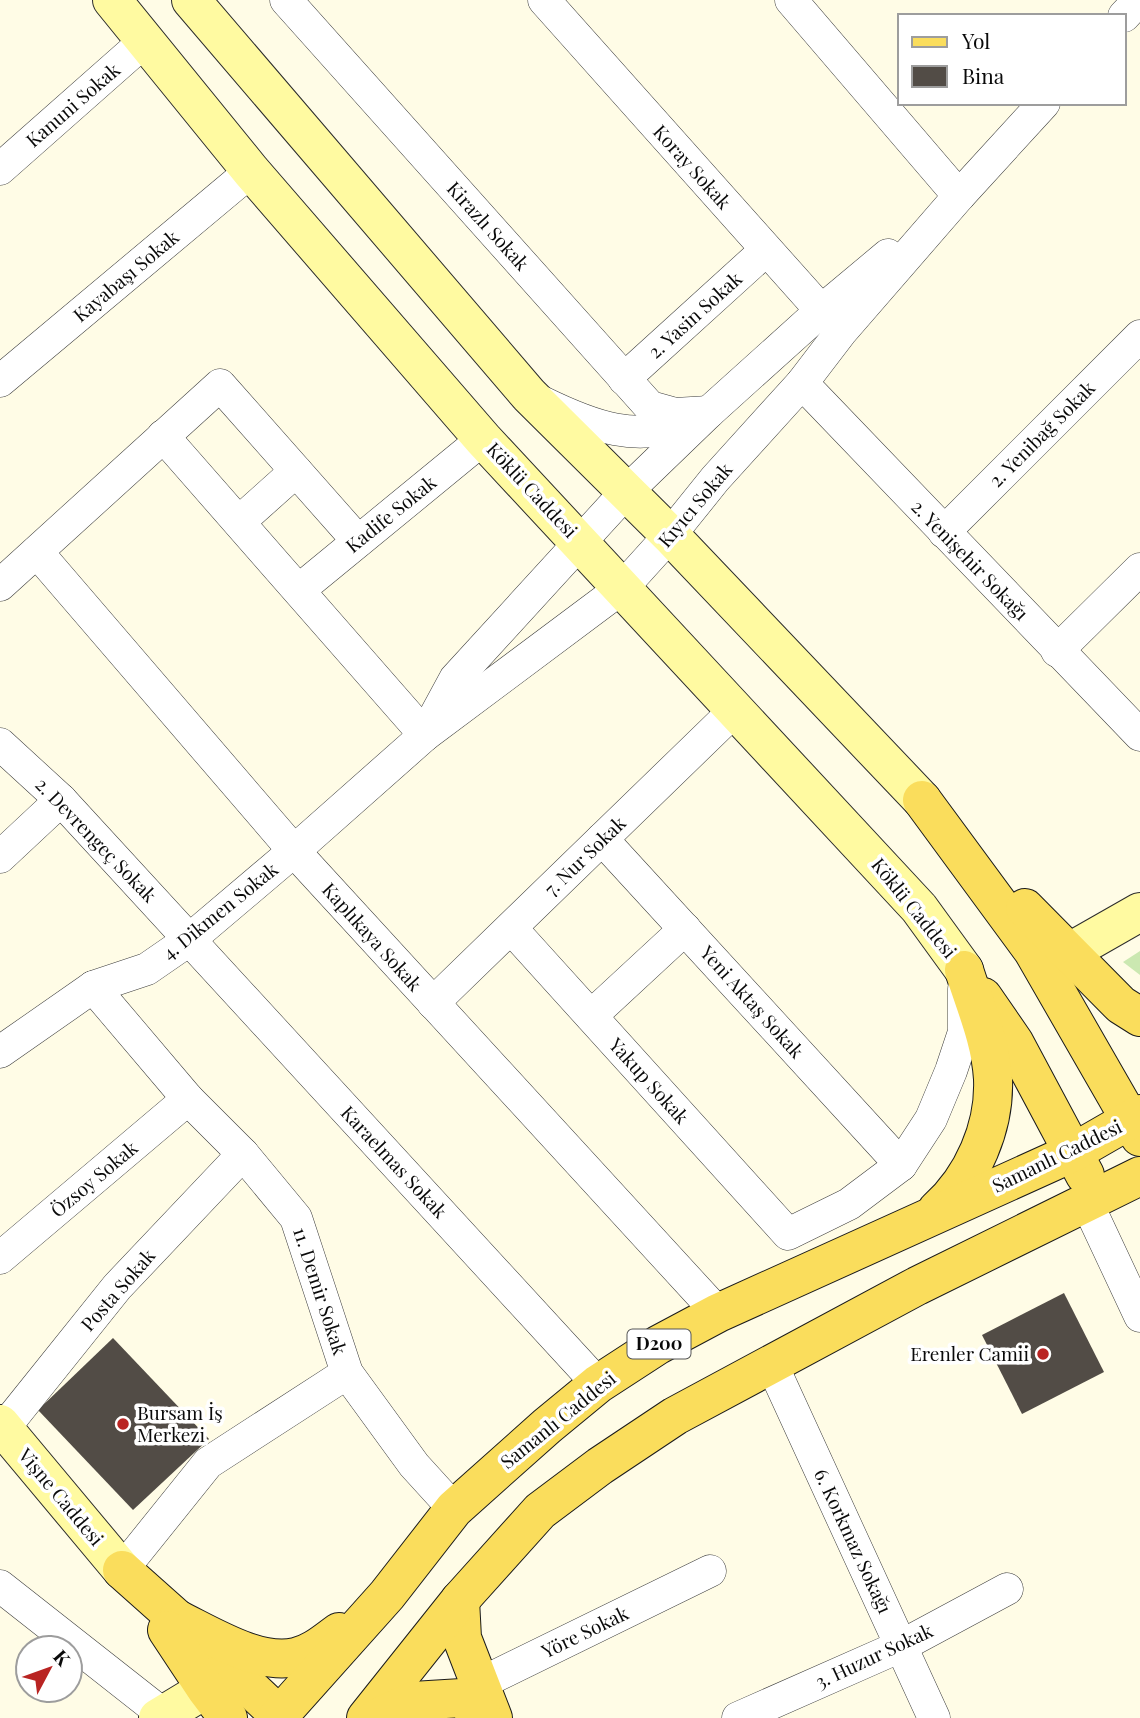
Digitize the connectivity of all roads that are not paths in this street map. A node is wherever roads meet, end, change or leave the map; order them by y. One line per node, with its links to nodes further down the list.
1 (111, 0): 8 (main road, Köklü Caddesi)
2 (286, 0): 16 (street, Kirazlı Sokak)
3 (544, 0): 13 (street, Koray Sokak)
4 (791, 0): 12 (street)
5 (1139, 0): 7 (street)
6 (195, 2): 19 (main road)
7 (1126, 14)
8 (146, 40): 10 (street, Kanuni Sokak); 11 (main road, Köklü Caddesi)
9 (1042, 105): 12 (street, Kıyıcı Sokak)
10 (0, 169)
11 (251, 171): 17 (street, Kayabaşı Sokak); 22 (main road, Köklü Caddesi)
12 (959, 196): 14 (street, Kıyıcı Sokak)
13 (766, 250): 14 (street, Koray Sokak); 16 (street, 2. Yasin Sokak)
14 (831, 322): 18 (street, Kıyıcı Sokak); 20 (street)
15 (1140, 336): 26 (street, 2. Yenibağ Sokak)
16 (624, 379): 20 (street, Kirazlı Sokak)
17 (0, 381)
18 (802, 383): 26 (street, 2. Yenişehir Sokağı); 27 (street, Kıyıcı Sokak)
19 (528, 395): 20 (street); 24 (main road)
20 (709, 412): 24 (street)
21 (163, 436): 23 (street); 25 (street); 30 (street)
22 (484, 439): 28 (street, Kadife Sokak); 29 (main road, Köklü Caddesi)
23 (296, 471): 25 (street); 28 (street)
24 (626, 492): 27 (main road); 29 (street)
25 (239, 522): 34 (street)
26 (944, 532): 35 (street, 2. Yenişehir Sokağı)
27 (670, 535): 33 (street, Kıyıcı Sokak); 41 (main road)
28 (358, 541): 34 (street, Kadife Sokak)
29 (580, 541): 33 (main road, Köklü Caddesi); 37 (street)
30 (37, 552): 32 (street); 43 (street, Kaplıkaya Sokak)
31 (1140, 569): 35 (street)
32 (0, 585)
33 (624, 587): 36 (main road, Köklü Caddesi); 37 (street, Kıyıcı Sokak)
34 (299, 590): 37 (street)
35 (1057, 651): 38 (street, 2. Yenişehir Sokağı)
36 (736, 709): 42 (street, 7. Nur Sokak); 50 (main road, Köklü Caddesi)
37 (425, 735): 43 (street, Kıyıcı Sokak)
38 (1140, 735)
39 (0, 745): 40 (street, 2. Devrengeç Sokak)
40 (61, 800): 44 (street); 48 (street, 2. Devrengeç Sokak)
41 (922, 800): 49 (main road); 57 (main road)
42 (602, 839): 46 (street, 7. Nur Sokak); 47 (street, Yeni Aktaş Sokak)
43 (294, 851): 48 (street, 4. Dikmen Sokak); 52 (street, Kaplıkaya Sokak)
44 (0, 858)
45 (1140, 912): 49 (main road)
46 (511, 928): 52 (street, 7. Nur Sokak); 53 (street, Yakup Sokak)
47 (685, 929): 53 (street); 60 (street, Yeni Aktaş Sokak)
48 (189, 940): 51 (street, 4. Dikmen Sokak); 69 (street, Karaelmas Sokak)
49 (1068, 953): 54 (main road)
50 (964, 970): 58 (main road); 60 (street); 63 (main road)
51 (93, 987): 55 (street, 4. Dikmen Sokak); 56 (street, 11. Demir Sokak)
52 (433, 1003): 65 (street, Kaplıkaya Sokak)
53 (591, 1016): 60 (street, Yakup Sokak)
54 (1140, 1017)
55 (0, 1052)
56 (188, 1099): 59 (street, 11. Demir Sokak); 64 (street, Özsoy Sokak)
57 (1137, 1123): 58 (main road, Samanlı Caddesi / D200)
58 (1074, 1152): 62 (main road); 63 (main road, Samanlı Caddesi / D200)
59 (243, 1154): 68 (street, 11. Demir Sokak); 70 (street, Posta Sokak)
60 (901, 1165)
61 (1140, 1176): 62 (main road)
62 (1092, 1201): 66 (street); 67 (main road)
63 (929, 1217): 65 (main road, Samanlı Caddesi / D200)
64 (0, 1258)
65 (718, 1313): 69 (main road, Samanlı Caddesi / D200)
66 (1140, 1316)
67 (772, 1365): 77 (main road); 79 (street, 6. Korkmaz Sokağı)
68 (347, 1373): 71 (street, 11. Demir Sokak); 72 (street)
69 (598, 1384): 71 (main road, Samanlı Caddesi / D200)
70 (1, 1429): 72 (main road, Vişne Caddesi)
71 (454, 1508): 76 (main road, Samanlı Caddesi / D200)
72 (122, 1570): 78 (main road); 81 (main road)
73 (710, 1571): 80 (street, Yöre Sokak)
74 (0, 1586): 82 (street)
75 (1007, 1589): 79 (street, 3. Huzur Sokak)
76 (387, 1595): 78 (main road); 83 (main road, Samanlı Caddesi / D200)
77 (460, 1600): 80 (main road); 84 (main road)
78 (177, 1619): 83 (main road)
79 (901, 1646): 86 (street, 3. Huzur Sokak); 87 (street, 6. Korkmaz Sokağı)
80 (479, 1704): 85 (main road)
81 (216, 1708): 82 (main road)
82 (161, 1716)
83 (279, 1717)
84 (366, 1718)
85 (377, 1718)
86 (738, 1718)
87 (934, 1718)

